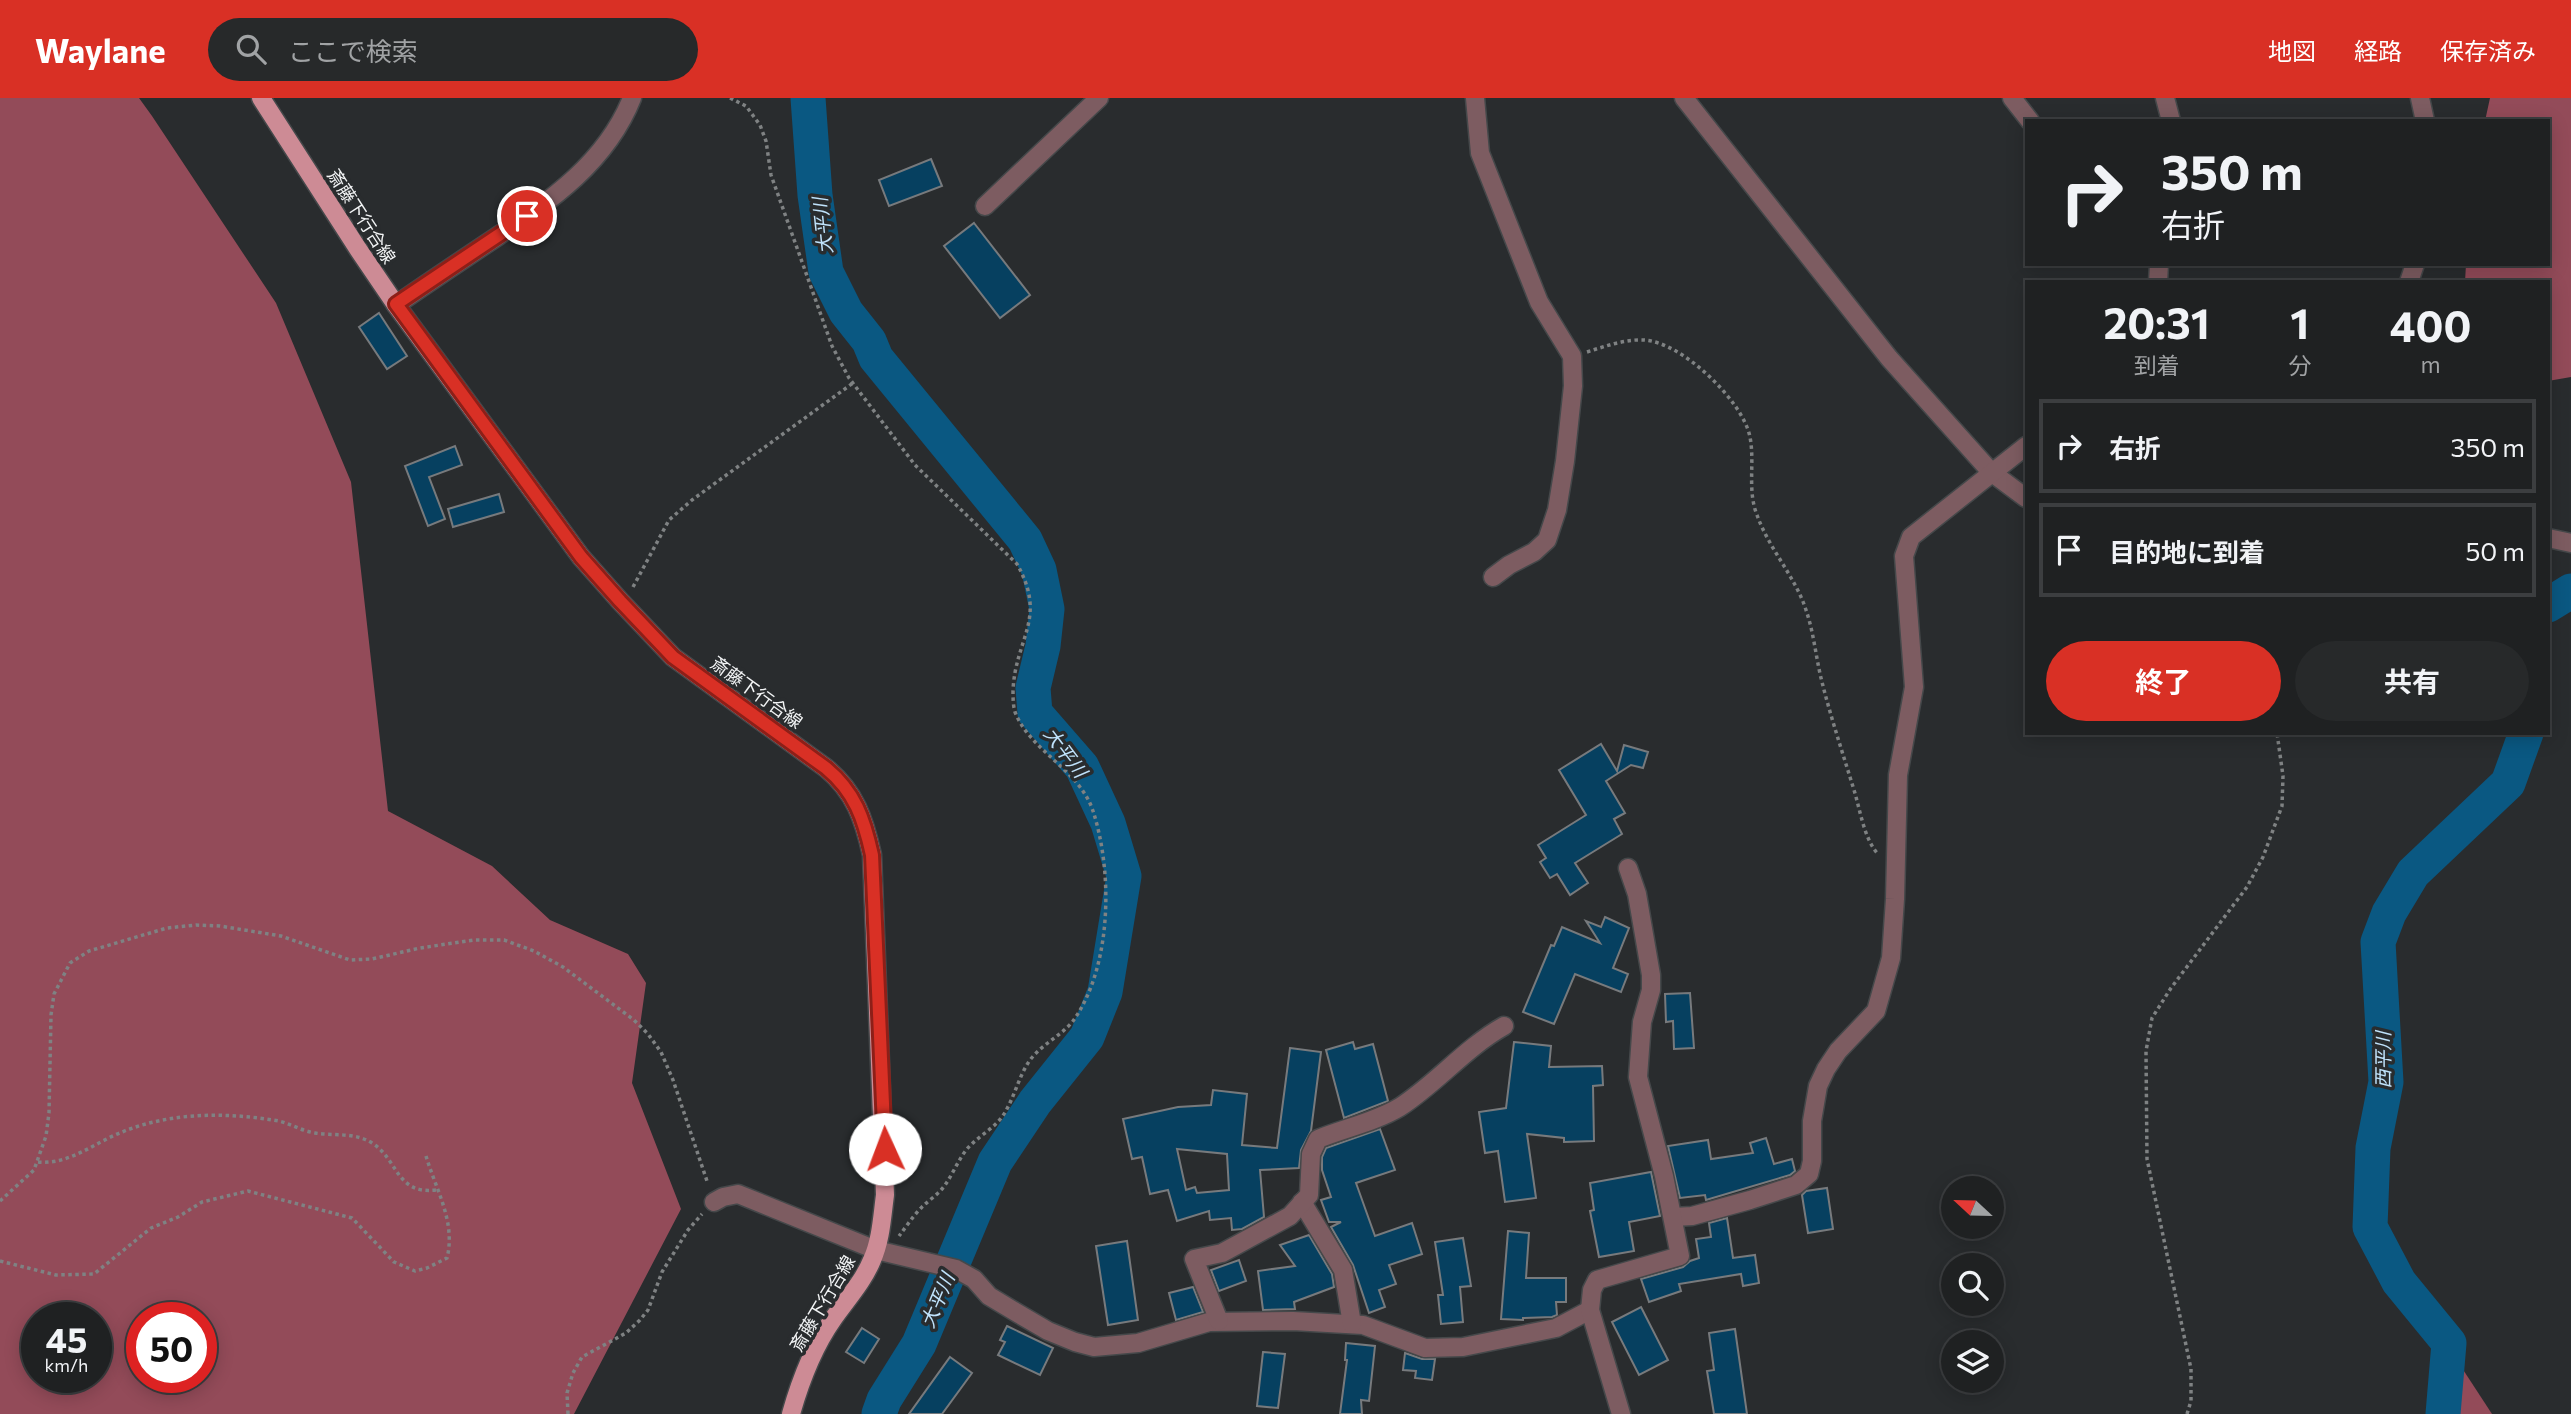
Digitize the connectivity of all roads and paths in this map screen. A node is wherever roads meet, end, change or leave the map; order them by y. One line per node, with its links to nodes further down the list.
1 (261, 98): 14 (main road, 斎藤下行合線)
2 (632, 98): 14 (street)
3 (730, 98): 16 (path)
4 (1099, 98): 13 (street)
5 (1475, 98): 15 (street)
6 (1684, 98): 18 (street)
7 (2012, 98): 10 (street)
8 (2165, 98): 11 (street)
9 (2420, 98): 12 (street)
10 (2028, 119)
11 (2170, 119)
12 (2425, 119)
13 (985, 206)
14 (396, 304): 23 (main road, 斎藤下行合線)
15 (1572, 356): 22 (street); 25 (path)
16 (853, 383): 23 (path); 35 (path)
17 (2025, 447): 18 (street)
18 (1991, 472): 19 (street); 25 (street)
19 (2025, 497)
20 (2550, 538): 21 (street)
21 (2571, 543)
22 (1493, 577)
23 (620, 601): 35 (main road, 斎藤下行合線)
24 (2277, 735): 43 (path)
25 (1896, 860): 34 (street)
26 (1628, 868): 34 (street)
27 (1504, 1026): 33 (street)
28 (426, 1156): 30 (path)
29 (37, 1162): 30 (path); 31 (path); 32 (path)
30 (436, 1190): 36 (path)
31 (0, 1201)
32 (714, 1202): 35 (street); 40 (path)
33 (1303, 1202): 38 (street); 39 (street)
34 (1673, 1217): 37 (street)
35 (883, 1251): 38 (street); 41 (main road, 斎藤下行合線)
36 (0, 1261)
37 (1590, 1310): 39 (street); 42 (street)
38 (1219, 1321): 39 (street)
39 (1352, 1324)
40 (568, 1414)
41 (792, 1414)
42 (1621, 1414)
43 (2187, 1414)

